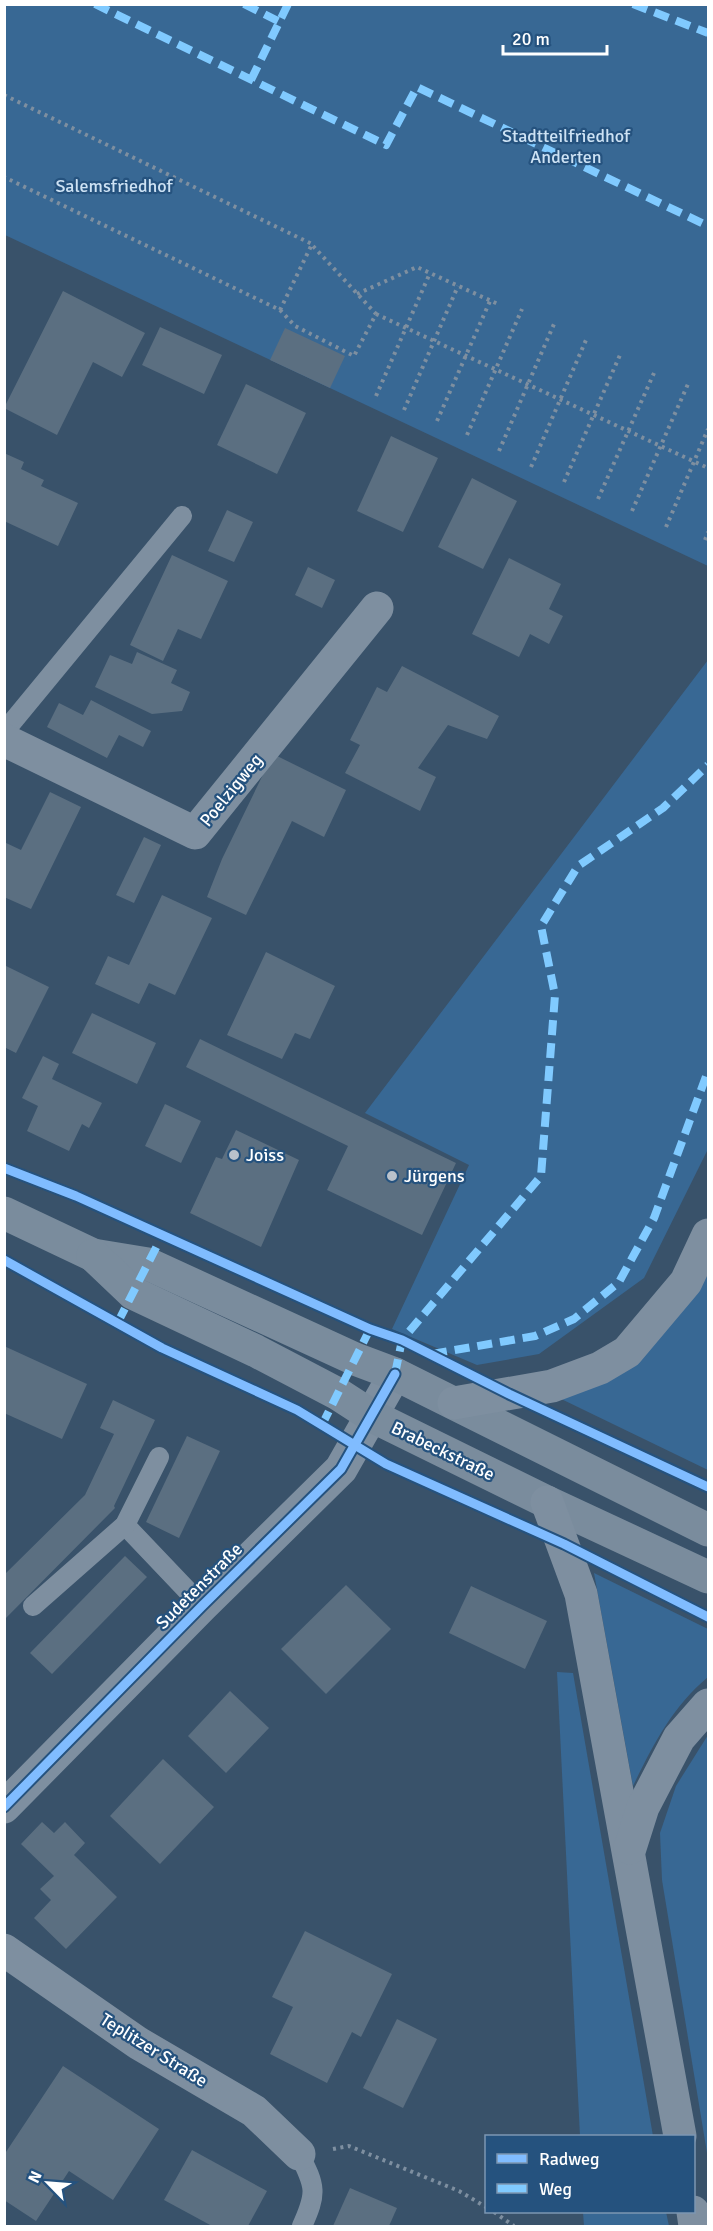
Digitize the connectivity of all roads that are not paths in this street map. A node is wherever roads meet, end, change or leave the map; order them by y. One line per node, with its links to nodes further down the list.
1 (182, 516): 3 (lane)
2 (377, 608): 4 (main road, Poelzigweg)
3 (4, 732)
4 (4, 740)
5 (4, 1213): 7 (main road, Brabeckstraße)
6 (708, 1235): 9 (main road)
7 (93, 1255): 8 (main road, Brabeckstraße); 10 (main road, Brabeckstraße)
8 (395, 1374): 9 (main road, Brabeckstraße); 10 (main road, Sudetenstraße)
9 (454, 1403): 14 (main road, Brabeckstraße)
10 (372, 1416): 12 (main road, Brabeckstraße); 17 (main road, Sudetenstraße)
11 (159, 1457): 13 (lane)
12 (547, 1502): 15 (main road, Brabeckstraße); 20 (main road)
13 (125, 1525): 16 (lane); 17 (lane)
14 (708, 1530)
15 (708, 1577)
16 (33, 1606)
17 (202, 1606): 19 (main road, Sudetenstraße)
18 (708, 1706): 20 (main road)
19 (4, 1807)
20 (629, 1850): 22 (main road)
21 (4, 1950): 23 (main road, Teplitzer Straße)
22 (680, 2135)
23 (300, 2154): 24 (lane)
24 (302, 2226)

